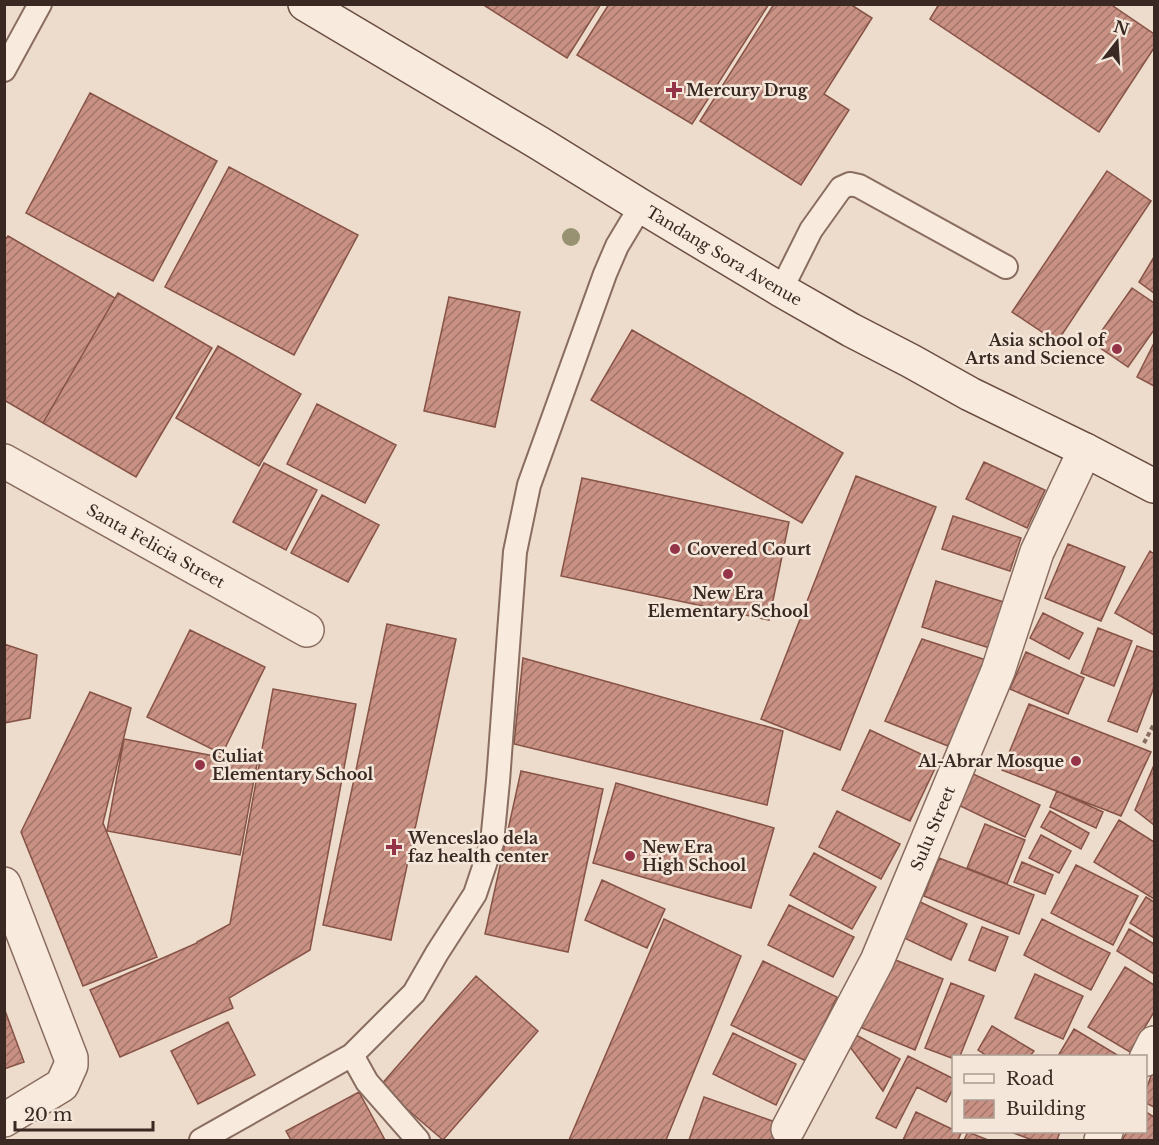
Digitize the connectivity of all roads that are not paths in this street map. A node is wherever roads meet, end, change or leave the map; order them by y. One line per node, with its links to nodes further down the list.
1 (40, 4): 3 (lane)
2 (304, 4): 4 (street, Tandang Sora Avenue)
3 (4, 70)
4 (641, 206): 6 (street, Tandang Sora Avenue); 13 (lane)
5 (1006, 267): 6 (lane)
6 (780, 290): 7 (street, Tandang Sora Avenue)
7 (1085, 450): 9 (street, Tandang Sora Avenue); 16 (street, Sulu Street)
8 (4, 461): 10 (street, Santa Felicia Street)
9 (1155, 486)
10 (307, 630)
11 (4, 884): 15 (street)
12 (1155, 1043): 14 (street)
13 (352, 1055): 17 (lane); 18 (lane)
14 (1147, 1057)
15 (4, 1120)
16 (788, 1129)
17 (204, 1140)
18 (418, 1140)

